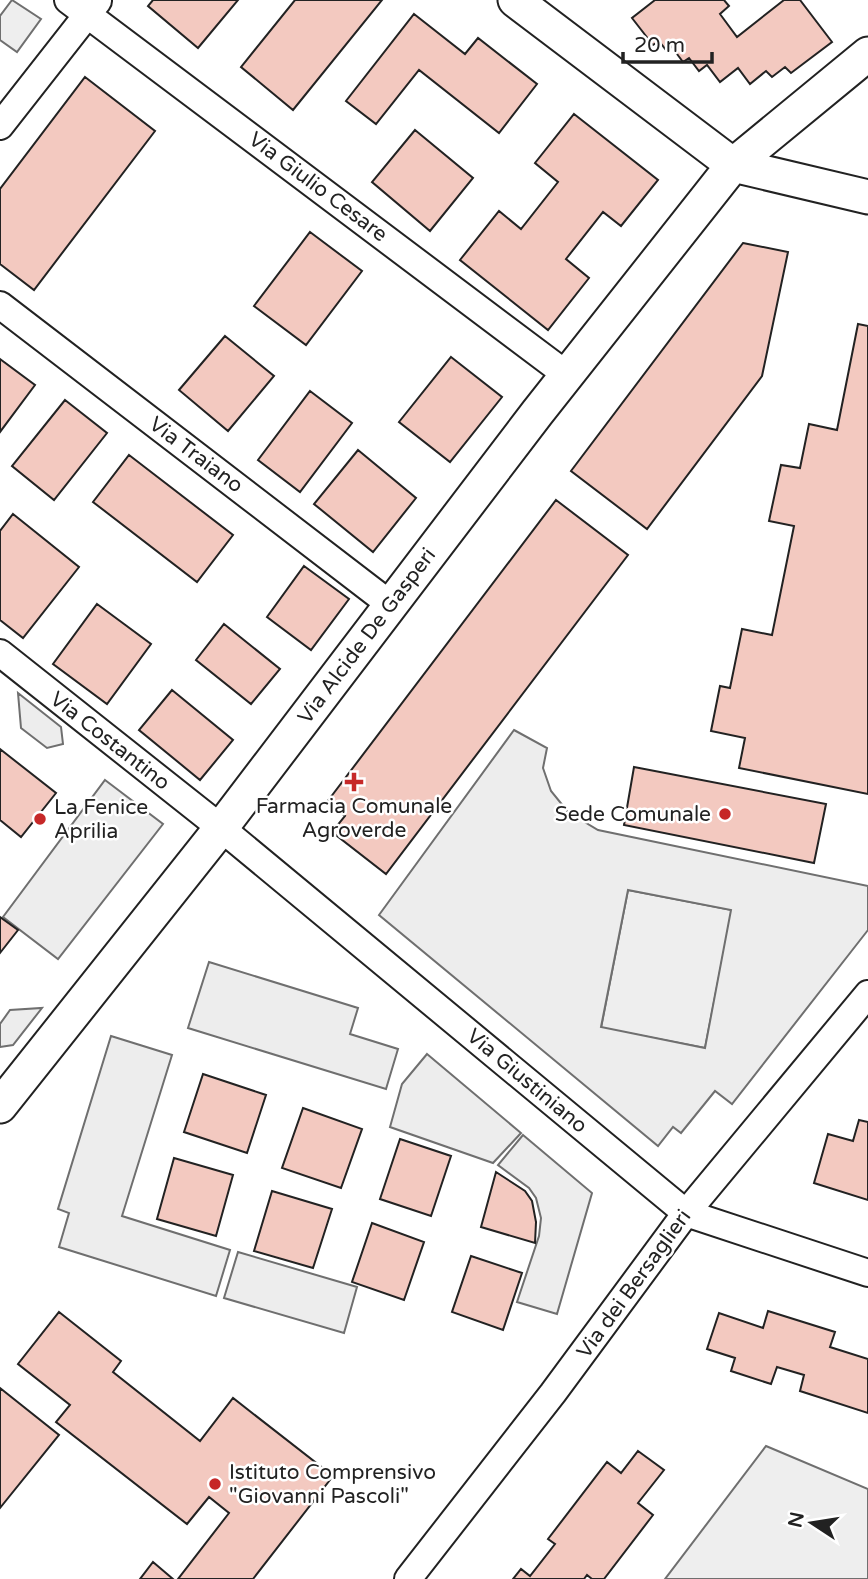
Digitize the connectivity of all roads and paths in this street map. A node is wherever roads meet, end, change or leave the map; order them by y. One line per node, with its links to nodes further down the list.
1 (515, 0): 5 (street)
2 (85, 5): 4 (street); 8 (street, Via Giulio Cesare)
3 (868, 54): 5 (street, Via Alcide De Gasperi)
4 (0, 126)
5 (733, 165): 6 (street); 8 (street, Via Alcide De Gasperi)
6 (868, 197)
7 (0, 305): 9 (street, Via Traiano)
8 (567, 374): 9 (street, Via Alcide De Gasperi)
9 (391, 605): 11 (street, Via Alcide De Gasperi)
10 (0, 653): 11 (street, Via Costantino)
11 (221, 828): 13 (street, Via Alcide De Gasperi); 14 (street, Via Giustiniano)
12 (868, 995): 14 (street, Via dei Bersaglieri)
13 (0, 1106)
14 (686, 1213): 15 (street, Via Giustiniano); 16 (street, Via dei Bersaglieri)
15 (868, 1273)
16 (408, 1579)

